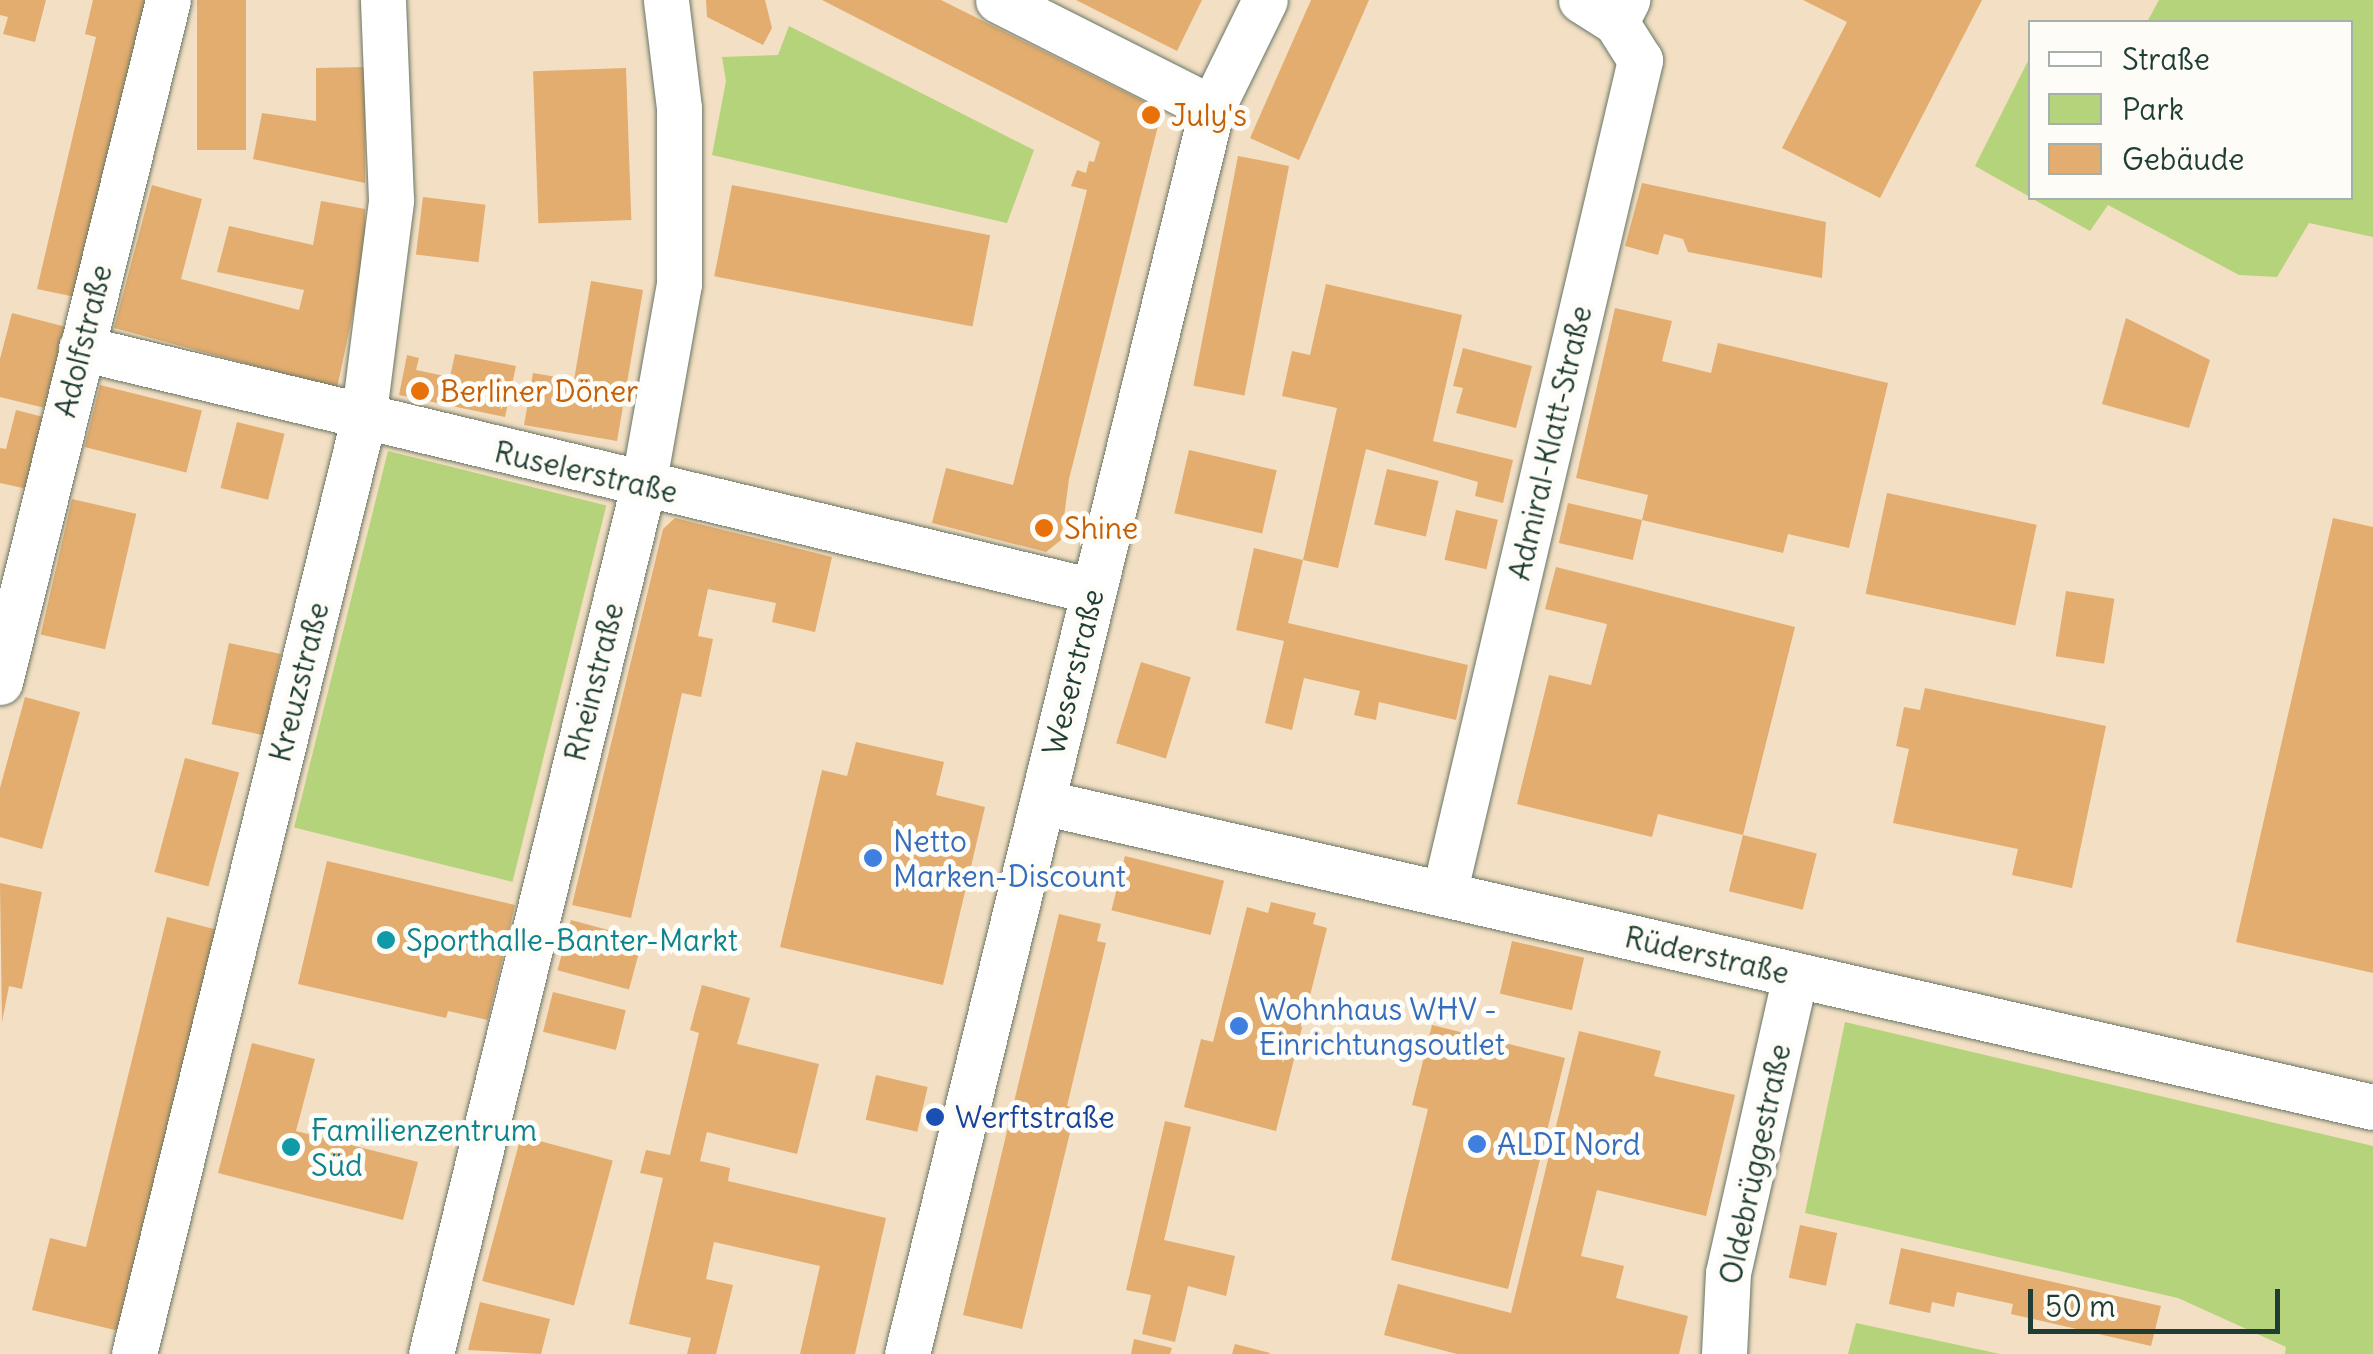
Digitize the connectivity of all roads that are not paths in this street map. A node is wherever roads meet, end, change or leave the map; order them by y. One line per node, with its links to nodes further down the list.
1 (168, 0): 8 (street, Adolfstraße)
2 (383, 0): 9 (street, Kreuzstraße)
3 (666, 0): 10 (street, Rheinstraße)
4 (998, 0): 7 (street)
5 (1266, 0): 7 (street, Weserstraße)
6 (1608, 7): 14 (street, Admiral-Klatt-Straße)
7 (1212, 108): 11 (street, Weserstraße)
8 (81, 348): 9 (street, Ruselerstraße); 12 (street, Adolfstraße)
9 (363, 420): 10 (street, Ruselerstraße); 17 (street, Kreuzstraße)
10 (643, 486): 11 (street, Ruselerstraße); 18 (street, Rheinstraße)
11 (1094, 591): 13 (street, Weserstraße)
12 (0, 682)
13 (1042, 802): 14 (street, Rüderstraße); 19 (street, Weserstraße)
14 (1444, 894): 15 (street, Rüderstraße)
15 (1796, 975): 16 (street, Rüderstraße); 20 (street, Oldebrüggestraße)
16 (2373, 1108)
17 (134, 1354)
18 (431, 1354)
19 (906, 1354)
20 (1724, 1354)

